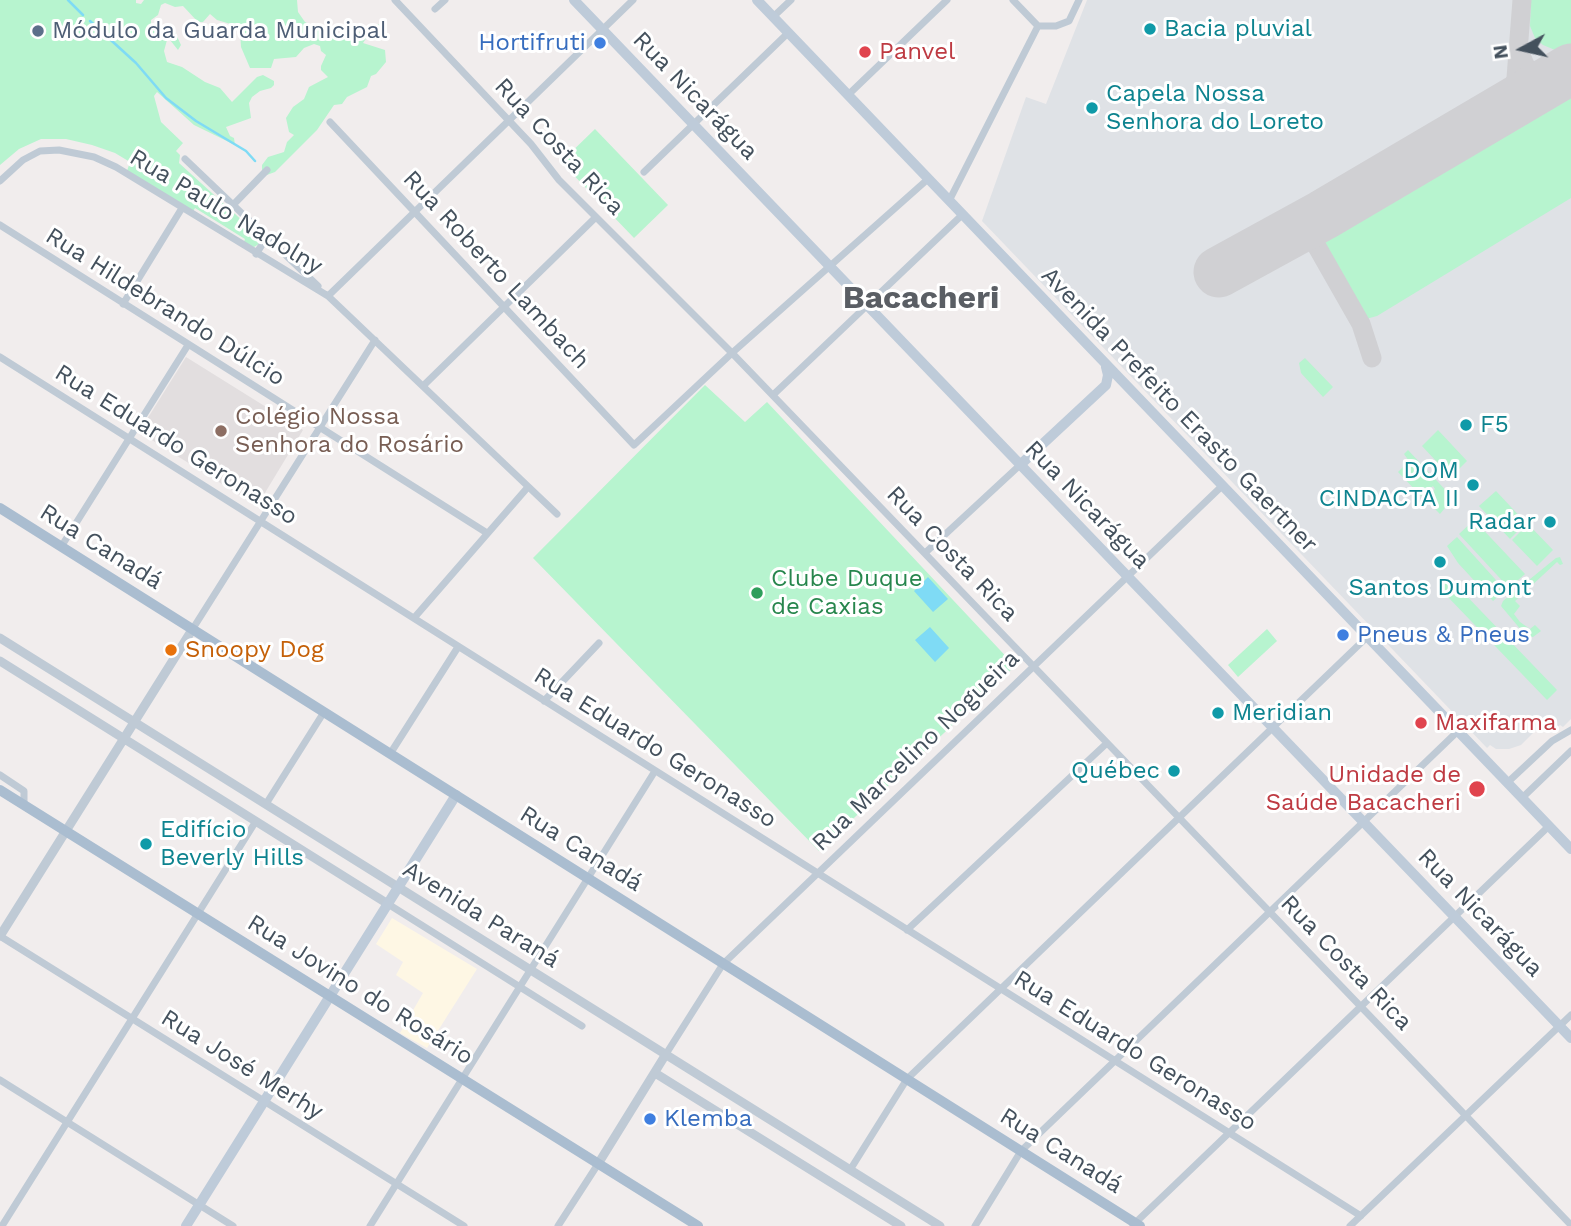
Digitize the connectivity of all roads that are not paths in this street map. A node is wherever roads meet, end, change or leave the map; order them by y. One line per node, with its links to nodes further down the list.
1 (395, 0): 16 (street, Rua Costa Rica)
2 (444, 0): 10 (street)
3 (573, 0): 13 (main road, Rua Nicarágua)
4 (633, 0): 13 (street)
5 (757, 0): 11 (main road, Avenida Prefeito Erasto Gaertner)
6 (792, 0): 11 (street)
7 (947, 0): 15 (street)
8 (1013, 0): 12 (street)
9 (1080, 0): 12 (street)
10 (435, 9)
11 (774, 17): 14 (main road, Avenida Prefeito Erasto Gaertner)
12 (1038, 26): 24 (street)
13 (602, 30): 16 (street); 18 (main road, Rua Nicarágua)
14 (788, 33): 15 (main road, Avenida Prefeito Erasto Gaertner); 18 (street)
15 (848, 95): 22 (main road, Avenida Prefeito Erasto Gaertner)
16 (509, 120): 27 (street); 29 (street, Rua Costa Rica)
17 (330, 122): 27 (street, Rua Roberto Lambach)
18 (693, 125): 21 (street); 33 (main road, Rua Nicarágua)
19 (185, 159): 25 (street)
20 (267, 170): 25 (street)
21 (644, 172)
22 (928, 179): 24 (main road, Avenida Prefeito Erasto Gaertner); 33 (street)
23 (0, 181): 26 (street, Rua Paulo Nadolny)
24 (949, 201): 28 (main road, Avenida Prefeito Erasto Gaertner)
25 (233, 205): 31 (street)
26 (182, 208): 32 (street, Rua Paulo Nadolny); 35 (street)
27 (415, 212): 34 (street); 37 (street, Rua Roberto Lambach)
28 (962, 215): 36 (street); 42 (main road, Avenida Prefeito Erasto Gaertner)
29 (596, 217): 37 (street); 40 (street, Rua Costa Rica)
30 (0, 225): 35 (street, Rua Hildebrando Dúlcio)
31 (267, 237): 32 (street); 34 (street)
32 (256, 254): 34 (street, Rua Paulo Nadolny)
33 (829, 266): 36 (main road, Rua Nicarágua); 40 (street)
34 (328, 296): 38 (street)
35 (122, 304): 39 (street, Rua Hildebrando Dúlcio)
36 (867, 305): 46 (street); 49 (main road, Rua Nicarágua)
37 (505, 306): 40 (street, Rua Roberto Lambach); 44 (street)
38 (374, 340): 44 (street); 47 (street)
39 (188, 345): 47 (street, Rua Hildebrando Dúlcio); 48 (street)
40 (732, 353): 46 (street, Rua Costa Rica)
41 (0, 357): 48 (street, Rua Eduardo Geronasso)
42 (1105, 365): 43 (main road); 45 (main road, Avenida Prefeito Erasto Gaertner)
43 (1107, 385): 45 (main road); 49 (main road)
44 (423, 386): 51 (street)
45 (1126, 387): 50 (main road, Avenida Prefeito Erasto Gaertner)
46 (772, 395): 57 (street, Rua Costa Rica)
47 (319, 428): 54 (street); 55 (street, Rua Hildebrando Dúlcio)
48 (129, 439): 54 (street, Rua Eduardo Geronasso); 56 (street)
49 (1020, 465): 57 (street); 58 (main road, Rua Nicarágua)
50 (1222, 486): 58 (street, Rua Marcelino Nogueira); 61 (main road, Avenida Prefeito Erasto Gaertner)
51 (528, 487): 53 (street); 55 (street)
52 (0, 508): 56 (main road, Rua Canadá)
53 (556, 514)
54 (260, 522): 59 (street, Rua Eduardo Geronasso); 60 (street)
55 (487, 533): 59 (street)
56 (61, 547): 60 (main road, Rua Canadá)
57 (925, 553): 66 (street, Rua Costa Rica)
58 (1127, 576): 66 (street, Rua Marcelino Nogueira); 70 (main road, Rua Nicarágua)
59 (414, 618): 64 (street, Rua Eduardo Geronasso)
60 (192, 630): 68 (main road, Rua Canadá); 69 (street)
61 (1367, 637): 70 (street); 72 (main road, Avenida Prefeito Erasto Gaertner)
62 (0, 638): 69 (street, Avenida Paraná)
63 (599, 643): 67 (street)
64 (458, 647): 67 (street, Rua Eduardo Geronasso); 76 (street)
65 (0, 661): 73 (street, Avenida Paraná)
66 (1033, 666): 74 (street, Rua Costa Rica); 91 (street, Rua Marcelino Nogueira)
67 (544, 701): 77 (street, Rua Eduardo Geronasso)
68 (324, 712): 76 (main road, Rua Canadá); 83 (street)
69 (135, 722): 73 (street); 83 (street, Avenida Paraná)
70 (1273, 728): 85 (street); 87 (main road, Rua Nicarágua)
71 (1571, 730): 79 (street)
72 (1458, 731): 79 (main road, Avenida Prefeito Erasto Gaertner); 87 (street)
73 (124, 739): 86 (street, Avenida Paraná); 89 (street)
74 (1107, 743): 85 (street, Rua Costa Rica); 98 (street)
75 (1571, 751): 82 (street)
76 (390, 754): 81 (main road, Rua Canadá)
77 (655, 771): 91 (street, Rua Eduardo Geronasso); 92 (street)
78 (0, 775): 84 (street)
79 (1507, 783): 82 (main road, Avenida Prefeito Erasto Gaertner)
80 (0, 790): 84 (main road, Rua Jovino do Rosário)
81 (456, 795): 92 (main road, Rua Canadá); 93 (main road)
82 (1522, 798): 88 (main road, Avenida Prefeito Erasto Gaertner)
83 (266, 804): 93 (street, Avenida Paraná)
84 (24, 805): 89 (main road, Rua Jovino do Rosário)
85 (1179, 818): 95 (street, Rua Costa Rica); 103 (street)
86 (256, 821): 94 (street, Avenida Paraná); 96 (street)
87 (1363, 822): 95 (street); 97 (main road, Rua Nicarágua)
88 (1549, 826): 90 (main road, Avenida Prefeito Erasto Gaertner); 97 (street)
89 (66, 831): 96 (main road, Rua Jovino do Rosário); 99 (street)
90 (1571, 849)
91 (817, 873): 98 (street, Rua Eduardo Geronasso); 100 (street, Rua Marcelino Nogueira)
92 (588, 878): 100 (main road, Rua Canadá); 101 (street)
93 (398, 887): 94 (main road); 101 (street, Avenida Paraná)
94 (388, 904): 102 (street, Avenida Paraná); 104 (main road)
95 (1270, 912): 105 (street, Rua Costa Rica); 112 (street)
96 (198, 914): 104 (main road, Rua Jovino do Rosário); 107 (street)
97 (1454, 917): 105 (street); 109 (main road, Rua Nicarágua)
98 (907, 930): 103 (street, Rua Eduardo Geronasso)
99 (0, 936): 107 (street, Rua José Merhy)
100 (723, 964): 111 (street, Rua Marcelino Nogueira); 115 (main road, Rua Canadá)
101 (531, 970): 102 (street); 111 (street, Avenida Paraná)
102 (520, 986): 108 (street, Avenida Paraná); 114 (street)
103 (1000, 989): 112 (street, Rua Eduardo Geronasso); 115 (street)
104 (330, 996): 114 (main road, Rua Jovino do Rosário); 117 (main road)
105 (1361, 1006): 118 (street, Rua Costa Rica); 120 (street)
106 (1571, 1015): 109 (street)
107 (132, 1018): 117 (street, Rua José Merhy); 119 (street)
108 (582, 1026)
109 (1559, 1026): 110 (main road, Rua Nicarágua); 118 (street)
110 (1571, 1038)
111 (666, 1054): 113 (street, Rua Marcelino Nogueira); 123 (street, Avenida Paraná)
112 (1115, 1061): 120 (street, Rua Eduardo Geronasso); 121 (street)
113 (655, 1073): 122 (street, Rua Marcelino Nogueira); 137 (street)
114 (462, 1079): 122 (main road, Rua Jovino do Rosário); 124 (street)
115 (907, 1079): 121 (main road, Rua Canadá); 123 (street)
116 (0, 1080): 119 (street)
117 (264, 1101): 124 (street, Rua José Merhy); 125 (main road)
118 (1466, 1116): 126 (street); 129 (street, Rua Costa Rica)
119 (67, 1122): 125 (street); 130 (street)
120 (1228, 1133): 126 (street, Rua Eduardo Geronasso); 128 (street)
121 (1021, 1151): 128 (main road, Rua Canadá); 139 (street)
122 (598, 1164): 127 (main road, Rua Jovino do Rosário); 135 (street)
123 (850, 1170): 138 (street, Avenida Paraná)
124 (397, 1184): 133 (street); 134 (street, Rua José Merhy)
125 (199, 1205): 131 (main road); 132 (street)
126 (1361, 1216): 140 (street)
127 (682, 1222): 136 (main road, Rua Jovino do Rosário)
128 (1136, 1225)
129 (1571, 1225)
130 (2, 1226)
131 (186, 1226)
132 (233, 1226)
133 (370, 1226)
134 (464, 1226)
135 (558, 1226)
136 (698, 1226)
137 (901, 1226)
138 (940, 1226)
139 (975, 1226)
140 (1350, 1226)

